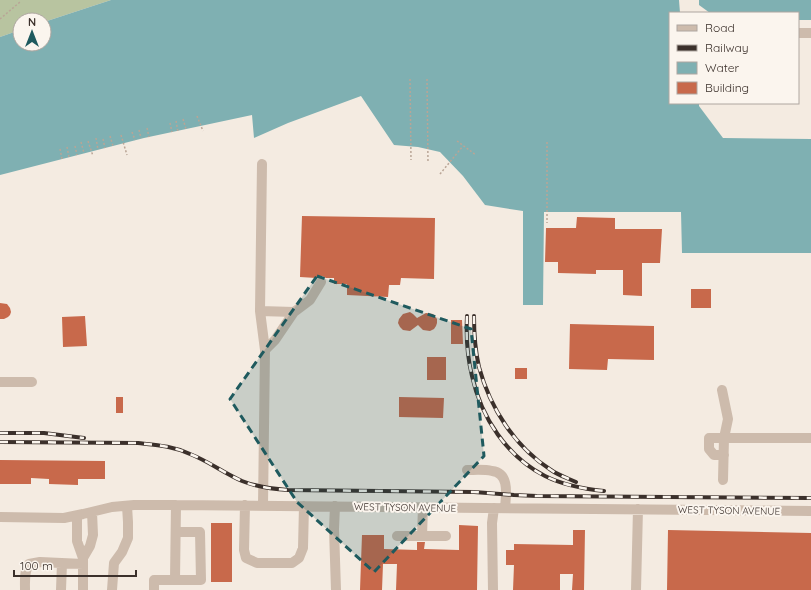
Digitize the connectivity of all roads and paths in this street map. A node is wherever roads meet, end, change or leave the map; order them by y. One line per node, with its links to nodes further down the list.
1 (20, 2): 2 (path)
2 (0, 19)
3 (799, 33): 4 (street)
4 (811, 33)
5 (410, 79): 43 (path)
6 (427, 79): 44 (path)
7 (197, 116): 14 (path)
8 (183, 119): 12 (path)
9 (176, 121): 17 (path)
10 (170, 123): 16 (path)
11 (147, 128): 20 (path)
12 (186, 129)
13 (139, 130): 22 (path)
14 (202, 131)
15 (132, 132): 24 (path)
16 (172, 132)
17 (178, 132)
18 (121, 134): 38 (path)
19 (110, 136): 30 (path)
20 (149, 137)
21 (96, 138): 35 (path)
22 (141, 138)
23 (103, 139): 33 (path)
24 (135, 140)
25 (88, 141): 40 (path)
26 (457, 141): 31 (path)
27 (81, 142): 36 (path)
28 (547, 142): 47 (path)
29 (75, 146): 37 (path)
30 (113, 146)
31 (463, 146): 39 (path); 46 (path)
32 (67, 147): 41 (path)
33 (106, 148)
34 (60, 149): 42 (path)
35 (98, 150)
36 (84, 153)
37 (77, 155)
38 (127, 155)
39 (476, 155)
40 (93, 156)
41 (69, 157)
42 (62, 159)
43 (411, 160)
44 (428, 163)
45 (262, 164): 49 (street)
46 (440, 174)
47 (548, 223)
48 (320, 282): 50 (street)
49 (260, 311): 50 (street); 51 (street)
50 (294, 312): 51 (street)
51 (265, 350): 62 (street)
52 (0, 382): 53 (street)
53 (32, 382)
54 (722, 390): 55 (street)
55 (724, 438): 56 (street); 57 (street); 57 (street)
56 (811, 438)
57 (724, 455): 59 (street)
58 (467, 470): 68 (street)
59 (723, 480)
60 (176, 505): 61 (street, WEST TYSON AVENUE); 63 (street, WEST TYSON AVENUE); 74 (street)
61 (245, 505): 62 (street, WEST TYSON AVENUE); 64 (street)
62 (263, 505): 64 (street, WEST TYSON AVENUE)
63 (127, 506): 71 (street, WEST TYSON AVENUE); 84 (street)
64 (304, 506): 65 (street, WEST TYSON AVENUE)
65 (335, 506): 66 (street, WEST TYSON AVENUE); 86 (street)
66 (423, 507): 67 (street, WEST TYSON AVENUE); 76 (street)
67 (494, 508): 68 (street, WEST TYSON AVENUE); 87 (street)
68 (506, 508): 69 (street, WEST TYSON AVENUE)
69 (638, 509): 70 (street, WEST TYSON AVENUE); 88 (street)
70 (811, 511)
71 (92, 512): 72 (street, WEST TYSON AVENUE); 78 (street)
72 (77, 516): 73 (street, WEST TYSON AVENUE); 78 (street)
73 (0, 518)
74 (176, 532): 80 (street); 80 (street)
75 (398, 536): 76 (street)
76 (422, 536): 77 (street)
77 (446, 536)
78 (83, 561): 79 (street); 83 (street)
79 (62, 563): 81 (street); 82 (street)
80 (175, 580): 85 (street)
81 (25, 590)
82 (61, 590)
83 (83, 590)
84 (112, 590)
85 (154, 590)
86 (336, 590)
87 (493, 590)
88 (636, 590)

